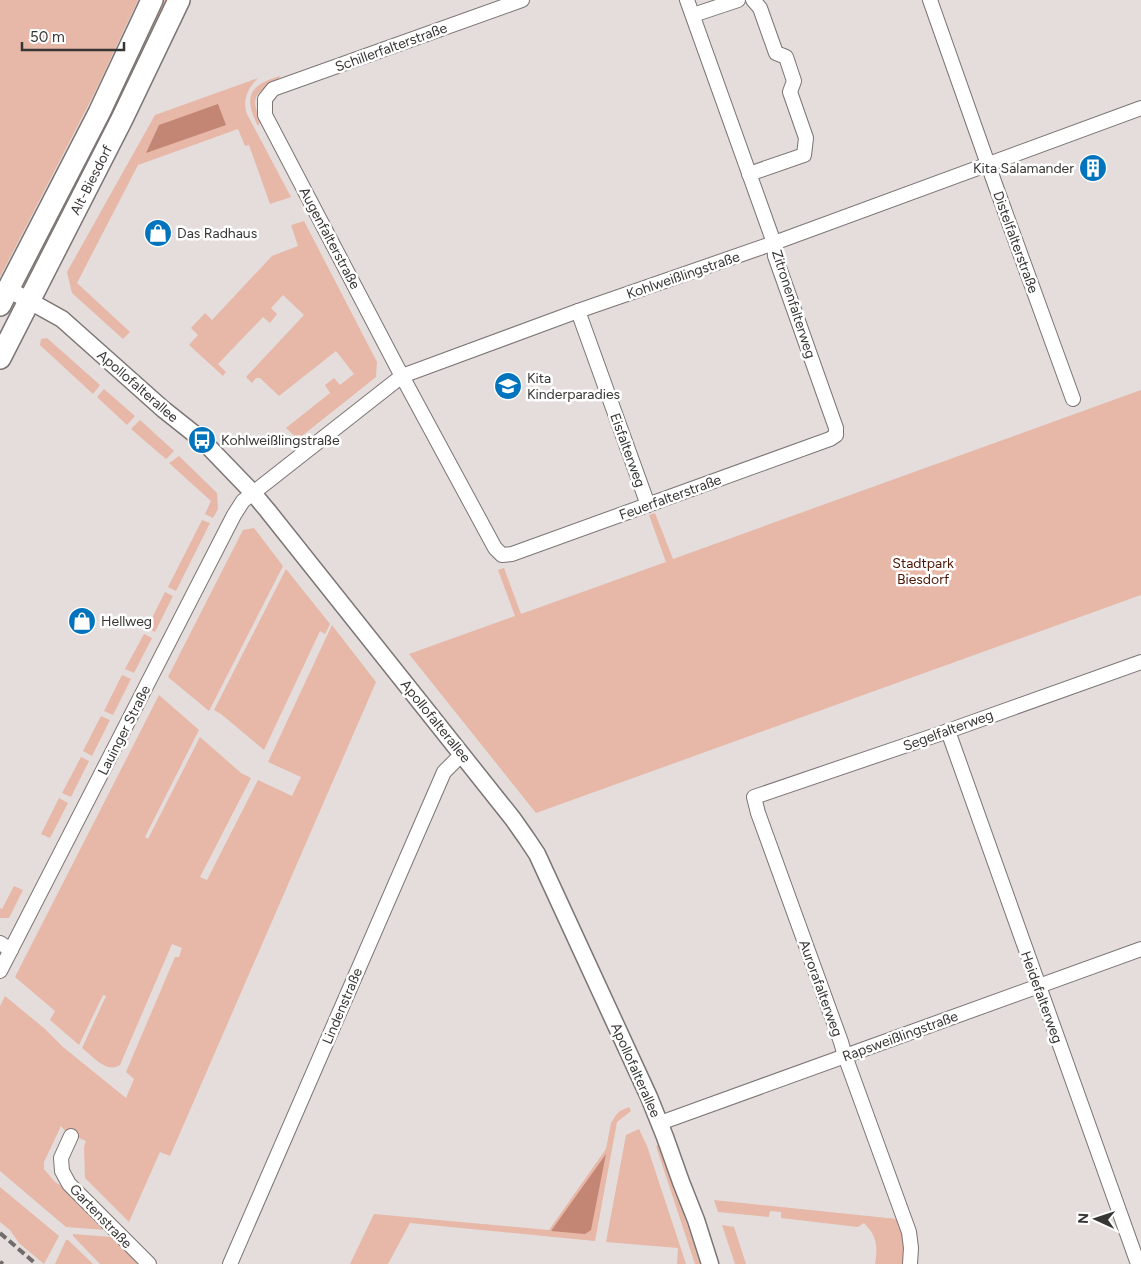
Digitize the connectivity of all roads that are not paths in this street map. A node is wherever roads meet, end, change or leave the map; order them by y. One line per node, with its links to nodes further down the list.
1 (152, 0): 14 (main road, Alt-Biesdorf)
2 (179, 0): 15 (main road, Alt-Biesdorf)
3 (522, 0): 9 (street, Schillerfalterstraße)
4 (687, 0): 8 (street, Zitronenfalterweg)
5 (738, 0): 8 (street)
6 (753, 0): 12 (street)
7 (930, 0): 11 (street, Distelfalterstraße)
8 (693, 15): 12 (street, Zitronenfalterweg)
9 (265, 99): 18 (street, Augenfalterstraße)
10 (1141, 108): 11 (street, Kohlweißlingstraße)
11 (988, 165): 13 (street, Kohlweißlingstraße); 19 (street, Distelfalterstraße)
12 (749, 174): 13 (street, Zitronenfalterweg)
13 (774, 243): 16 (street, Kohlweißlingstraße); 20 (street, Zitronenfalterweg)
14 (4, 297): 15 (street, Apollofalterallee)
15 (30, 300): 17 (main road, Alt-Biesdorf); 21 (street, Apollofalterallee)
16 (578, 311): 18 (street, Kohlweißlingstraße); 22 (street, Eisfalterweg)
17 (0, 358)
18 (402, 376): 21 (street, Kohlweißlingstraße); 22 (street, Feuerfalterstraße)
19 (1073, 399)
20 (836, 435): 22 (street, Feuerfalterstraße)
21 (253, 493): 25 (street, Apollofalterallee); 27 (street, Lauinger Straße)
22 (648, 505)
23 (1141, 662): 24 (street, Segelfalterweg)
24 (948, 731): 26 (street, Segelfalterweg); 30 (street, Heidefalterweg)
25 (462, 754): 32 (street, Apollofalterallee); 35 (street, Lindenstraße)
26 (754, 797): 31 (street, Aurorafalterweg)
27 (5, 947): 29 (street, Lauinger Straße)
28 (1141, 949): 30 (street, Rapsweißlingstraße)
29 (0, 971)
30 (1039, 986): 31 (street, Rapsweißlingstraße); 38 (street, Heidefalterweg)
31 (845, 1056): 32 (street, Rapsweißlingstraße); 37 (street, Aurorafalterweg)
32 (660, 1123): 36 (street, Apollofalterallee)
33 (70, 1136): 34 (street, Gartenstraße)
34 (149, 1264)
35 (230, 1264)
36 (710, 1264)
37 (910, 1264)
38 (1138, 1264)

